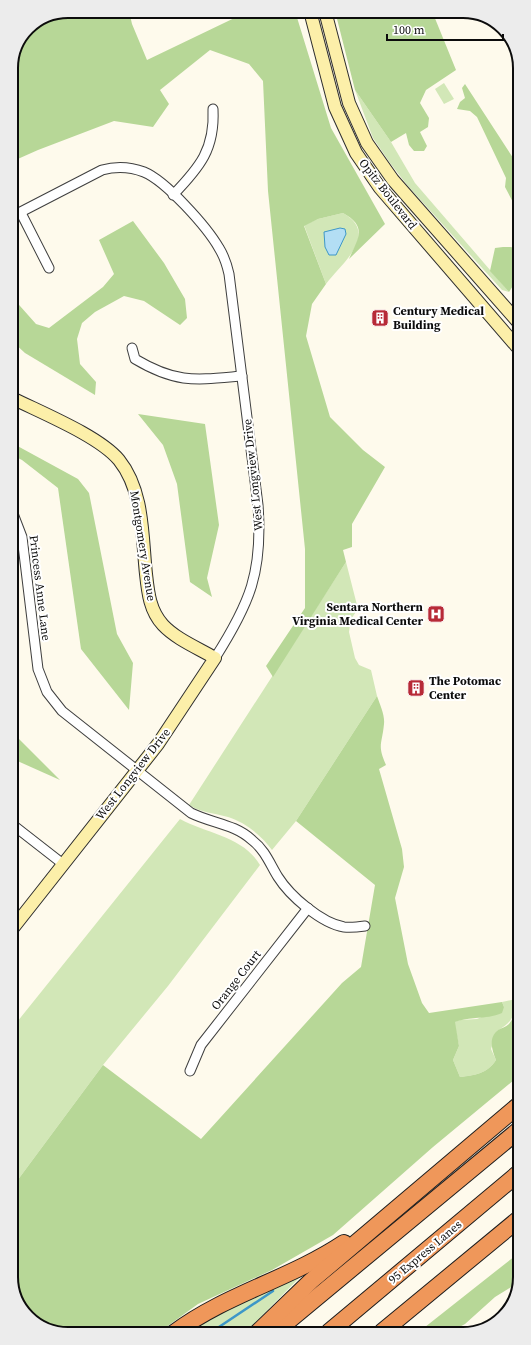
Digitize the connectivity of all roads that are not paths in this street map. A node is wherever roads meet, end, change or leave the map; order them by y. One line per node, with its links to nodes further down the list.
1 (312, 18): 8 (main road, Opitz Boulevard)
2 (327, 18): 7 (main road, Opitz Boulevard)
3 (213, 109): 4 (street)
4 (173, 195): 5 (street, West Longview Drive); 10 (street, West Longview Drive)
5 (20, 213): 6 (street)
6 (49, 268)
7 (513, 316)
8 (513, 338)
9 (132, 348): 10 (street)
10 (242, 376): 13 (street, West Longview Drive)
11 (18, 401): 13 (main road, Montgomery Avenue)
12 (18, 527): 14 (street, Princess Anne Lane)
13 (215, 658): 14 (main road, West Longview Drive)
14 (137, 771): 16 (main road, West Longview Drive); 17 (street, Princess Anne Lane)
15 (18, 829): 16 (street)
16 (63, 864): 18 (main road, West Longview Drive)
17 (308, 908): 19 (street, Princess Anne Lane); 20 (street, Orange Court)
18 (18, 922)
19 (365, 926)
20 (190, 1071)
21 (513, 1110): 24 (highway)
22 (513, 1135): 28 (highway)
23 (513, 1178): 29 (highway, 95 Express Lanes)
24 (410, 1198): 26 (highway); 27 (highway)
25 (513, 1224): 30 (highway)
26 (183, 1327)
27 (263, 1327)
28 (281, 1327)
29 (335, 1327)
30 (388, 1327)

